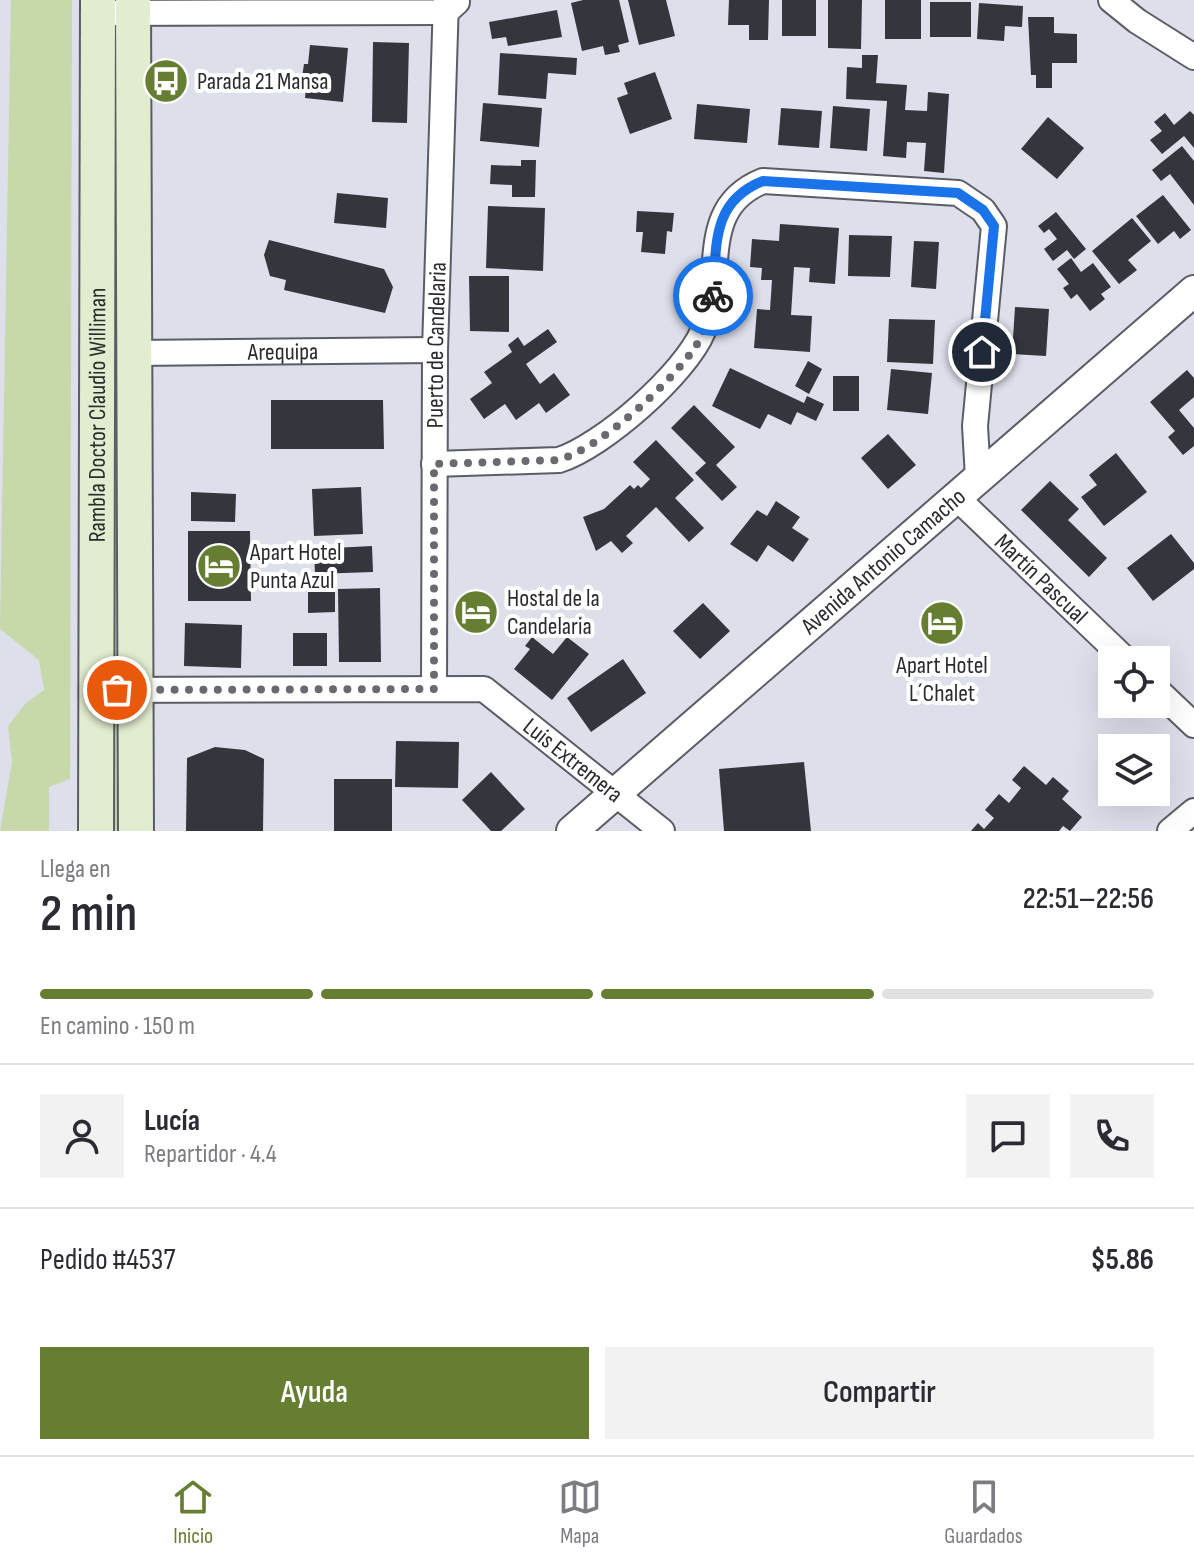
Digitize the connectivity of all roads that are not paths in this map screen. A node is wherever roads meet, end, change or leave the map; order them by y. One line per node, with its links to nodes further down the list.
1 (1111, 0): 5 (street)
2 (450, 4): 4 (street); 7 (street, Puerto de Candelaria)
3 (98, 6): 4 (street); 13 (main road, Rambla Doctor Claudio Williman)
4 (133, 6): 8 (main road, Rambla Doctor Claudio Williman)
5 (1194, 57)
6 (1194, 291): 10 (street, Avenida Antonio Camacho)
7 (435, 350): 8 (street, Arequipa); 9 (street, Puerto de Candelaria)
8 (133, 353): 14 (main road, Rambla Doctor Claudio Williman)
9 (434, 464): 10 (street); 12 (street, Puerto de Candelaria)
10 (967, 487): 11 (street, Martín Pascual); 17 (street, Avenida Antonio Camacho)
11 (1113, 646)
12 (434, 689): 14 (street); 17 (street, Luis Extremera)
13 (98, 690): 14 (street); 19 (main road, Rambla Doctor Claudio Williman)
14 (135, 690): 20 (main road, Rambla Doctor Claudio Williman)
15 (1170, 702): 16 (street)
16 (1194, 725)
17 (616, 793): 21 (street, Avenida Antonio Camacho); 22 (street, Luis Extremera)
18 (1194, 811): 23 (street)
19 (96, 831)
20 (136, 831)
21 (572, 831)
22 (662, 831)
23 (1170, 831)

